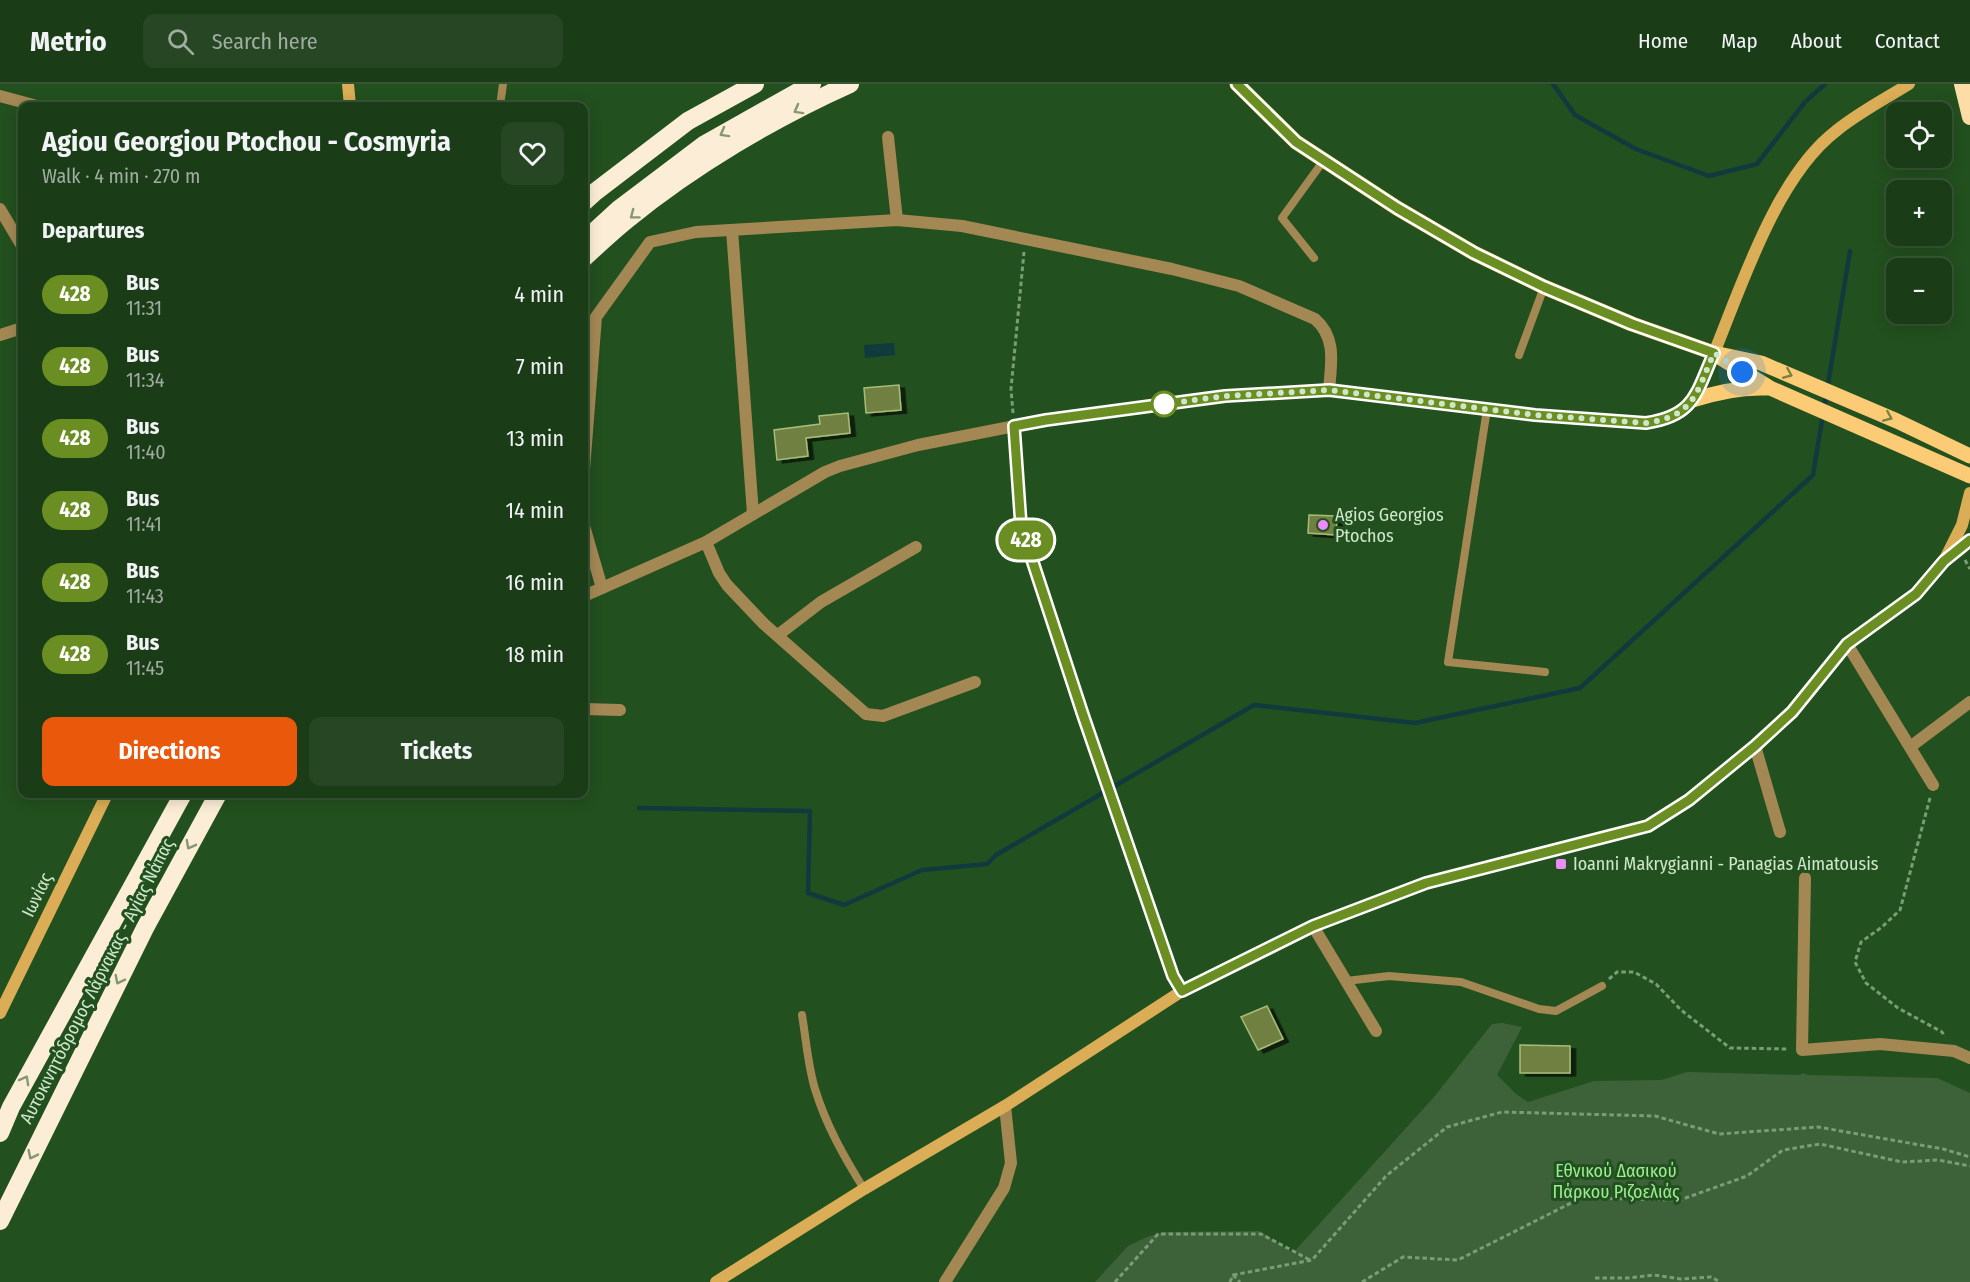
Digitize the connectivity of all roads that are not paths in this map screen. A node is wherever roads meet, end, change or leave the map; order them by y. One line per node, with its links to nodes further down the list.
1 (348, 84): 12 (main road)
2 (503, 84): 13 (lane)
3 (729, 84): 17 (highway)
4 (755, 84): 18 (highway)
5 (812, 84): 22 (highway, one-way to 22)
6 (850, 84): 24 (highway, one-way to 24)
7 (1237, 84): 16 (main road)
8 (1909, 84): 30 (main road)
9 (1962, 86): 14 (highway)
10 (0, 96): 11 (street)
11 (22, 102)
12 (350, 102)
13 (501, 102)
14 (1970, 117)
15 (888, 137): 20 (street)
16 (1324, 160): 25 (lane); 26 (main road)
17 (588, 186)
18 (588, 198)
19 (0, 209): 23 (street)
20 (897, 220): 21 (street); 34 (street)
21 (732, 230): 29 (street); 41 (street)
22 (588, 237)
23 (18, 239)
24 (588, 254)
25 (1314, 258)
26 (1544, 287): 30 (main road); 31 (lane)
27 (18, 329): 28 (street)
28 (0, 335)
29 (589, 338): 32 (street)
30 (1714, 353): 33 (main road); 35 (street); 38 (main road, one-way to 38)
31 (1519, 355)
32 (588, 364)
33 (1770, 388): 35 (main road); 39 (main road)
34 (1329, 390): 36 (street); 37 (street)
35 (1693, 400): 36 (street)
36 (1487, 409): 51 (lane)
37 (1014, 426): 41 (street); 67 (street)
38 (1970, 456)
39 (1970, 476)
40 (1970, 493): 46 (main road)
41 (753, 514): 44 (street)
42 (588, 540): 47 (street)
43 (1970, 540): 46 (street)
44 (706, 542): 47 (street); 49 (street)
45 (916, 547): 49 (street)
46 (1944, 561): 50 (main road)
47 (602, 588): 48 (street)
48 (588, 594)
49 (778, 635): 52 (street)
50 (1847, 644): 56 (main road); 57 (street)
51 (1545, 672)
52 (975, 681)
53 (1970, 702): 57 (street)
54 (588, 709): 55 (street)
55 (620, 710)
56 (1755, 746): 62 (street); 64 (main road)
57 (1910, 747): 58 (street)
58 (1933, 785)
59 (105, 798): 68 (main road, Ιωνίας)
60 (181, 798): 73 (highway, one-way to 60)
61 (216, 798): 75 (highway, Αυτοκινητόδρομος Λάρνακας - Αγίας Νάπας, one-way to 75)
62 (1780, 832)
63 (1805, 878): 71 (street)
64 (1313, 926): 65 (street); 67 (main road)
65 (1346, 981): 66 (lane); 70 (street)
66 (1602, 986)
67 (1182, 991): 72 (main road)
68 (0, 1013)
69 (802, 1015): 74 (lane)
70 (1376, 1031)
71 (1970, 1058)
72 (1005, 1106): 74 (main road); 77 (street)
73 (0, 1133)
74 (864, 1189): 76 (main road)
75 (0, 1221)
76 (716, 1282)
77 (945, 1282)

